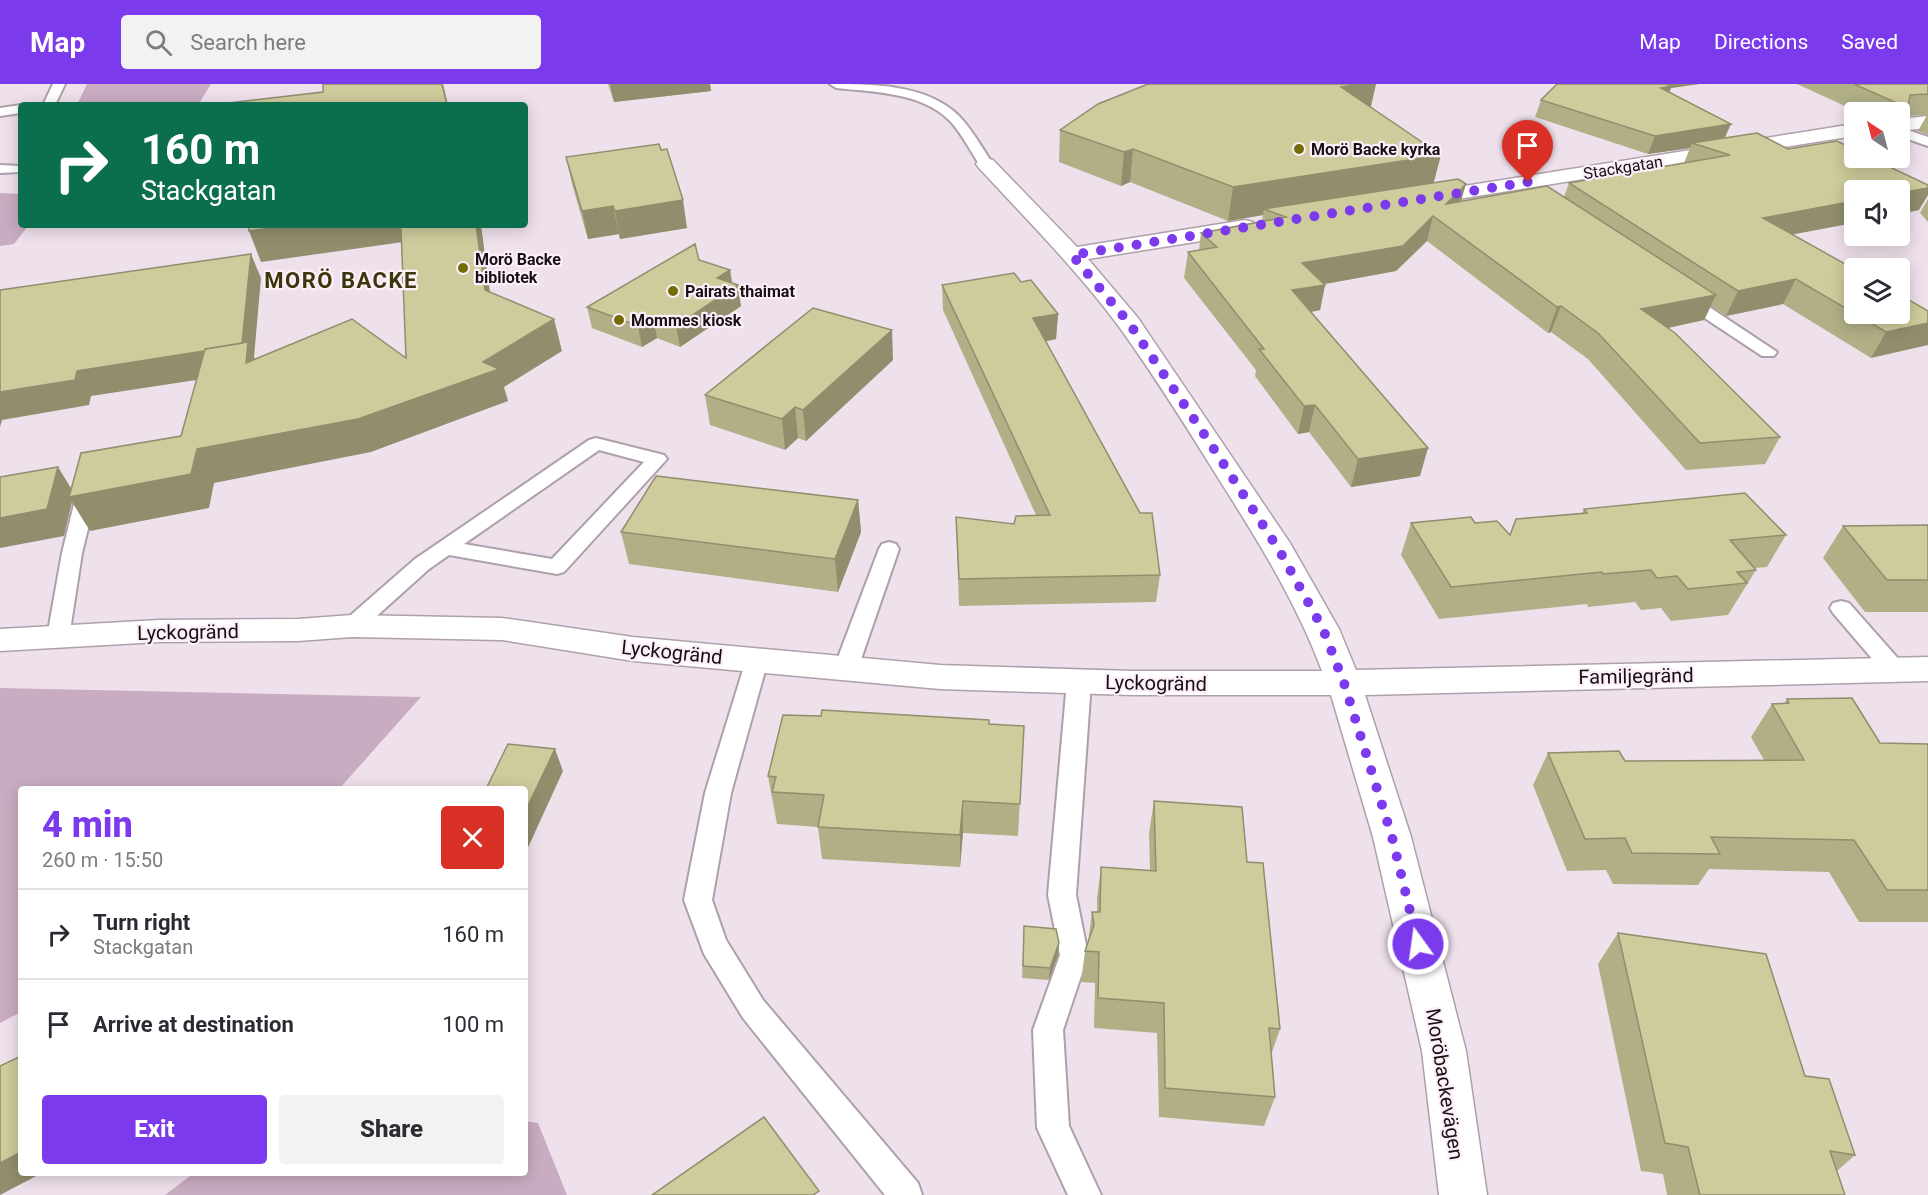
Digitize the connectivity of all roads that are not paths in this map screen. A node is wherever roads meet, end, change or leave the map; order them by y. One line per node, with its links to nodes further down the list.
1 (59, 84): 3 (lane)
2 (837, 84): 11 (lane)
3 (50, 102)
4 (18, 109): 5 (lane)
5 (0, 112)
6 (1928, 122): 7 (street)
7 (1910, 124)
8 (1844, 132): 14 (street, Stackgatan)
9 (1910, 135): 10 (lane)
10 (1928, 142)
11 (986, 164): 18 (street, Moröbackevägen)
12 (18, 167): 13 (lane)
13 (0, 169)
14 (1514, 184): 15 (lane); 16 (street, Stackgatan)
15 (1532, 196)
16 (1396, 203)
17 (1266, 224): 18 (street)
18 (1072, 255): 33 (street, Moröbackevägen)
19 (1673, 289): 20 (lane)
20 (1768, 352)
21 (93, 468): 26 (lane)
22 (446, 548): 22 (lane); 25 (lane)
23 (889, 549): 29 (lane)
24 (1841, 608): 30 (lane)
25 (352, 626): 26 (street, Lyckogränd); 28 (street, Lyckogränd)
26 (58, 637): 27 (street, Lyckogränd)
27 (0, 640)
28 (757, 660): 29 (street, Lyckogränd); 34 (lane)
29 (846, 668): 32 (street, Lyckogränd)
30 (1894, 669): 31 (street, Familjegränd); 33 (street, Familjegränd)
31 (1928, 669)
32 (1079, 681): 33 (street, Lyckogränd); 35 (lane)
33 (1344, 683): 36 (street, Moröbackevägen)
34 (906, 1195)
35 (1085, 1195)
36 (1463, 1195)

